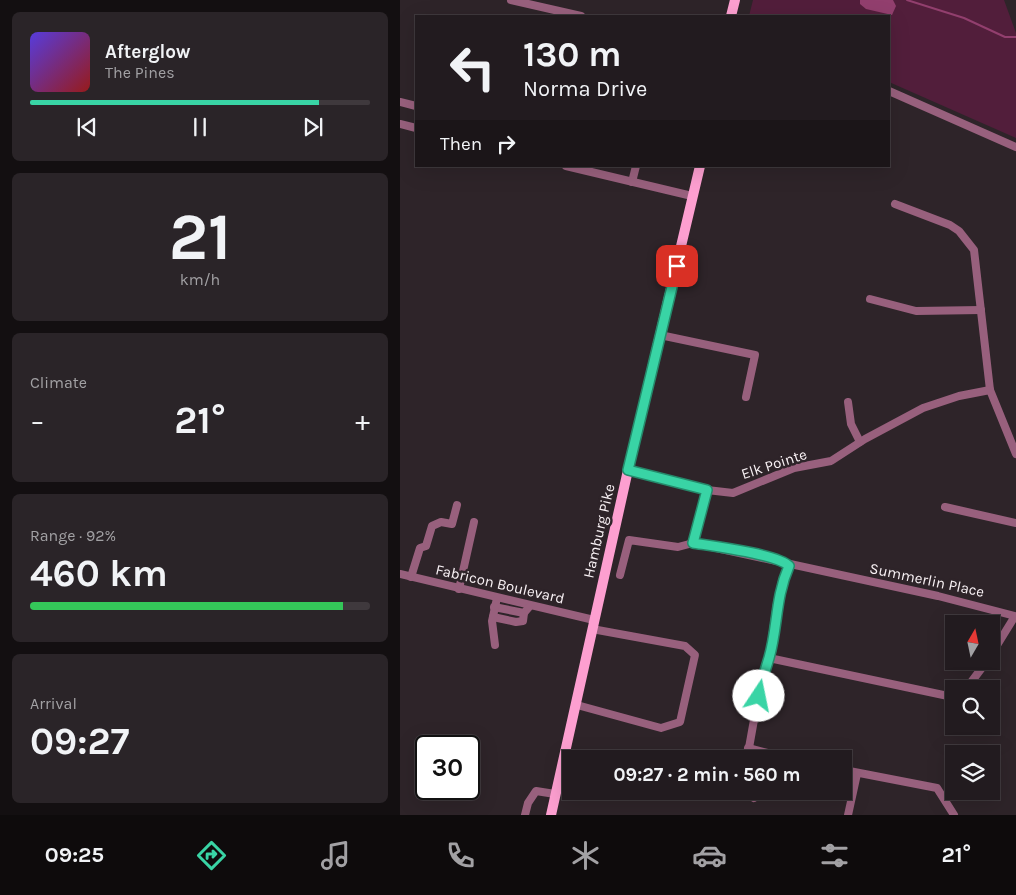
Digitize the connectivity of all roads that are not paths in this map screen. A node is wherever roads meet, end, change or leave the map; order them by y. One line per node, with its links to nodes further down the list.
1 (511, 0): 3 (street)
2 (734, 0): 4 (main road)
3 (577, 15)
4 (731, 15)
5 (890, 91): 10 (street)
6 (400, 102): 7 (street)
7 (415, 106)
8 (400, 124): 9 (street)
9 (415, 128)
10 (1016, 147)
11 (570, 167): 14 (street)
12 (636, 167): 14 (street)
13 (700, 167): 15 (main road, Hamburg Pike)
14 (632, 182): 15 (street)
15 (692, 196): 19 (main road, Hamburg Pike)
16 (895, 204): 18 (street)
17 (870, 299): 18 (street)
18 (981, 310): 20 (street)
19 (660, 335): 21 (street); 25 (main road, Hamburg Pike)
20 (990, 390): 23 (street, Elk Pointe); 24 (street)
21 (746, 397)
22 (848, 402): 23 (street)
23 (860, 442): 26 (street, Elk Pointe)
24 (1016, 454)
25 (628, 470): 26 (street, Elk Pointe); 42 (main road, Hamburg Pike)
26 (707, 490): 31 (street)
27 (457, 505): 35 (street)
28 (945, 507): 29 (street)
29 (1015, 521)
30 (474, 522): 36 (street)
31 (693, 543): 32 (street); 34 (street)
32 (787, 564): 43 (street, Summerlin Place); 45 (street)
33 (400, 574): 35 (street, Fabricon Boulevard)
34 (620, 576)
35 (411, 577): 36 (street, Fabricon Boulevard)
36 (460, 589): 37 (street, Fabricon Boulevard)
37 (497, 598): 38 (street, Fabricon Boulevard); 39 (street)
38 (530, 606): 40 (street); 42 (street, Fabricon Boulevard)
39 (494, 607): 40 (street); 41 (street)
40 (524, 613): 41 (street)
41 (492, 617): 44 (street)
42 (593, 625): 47 (main road, Hamburg Pike); 47 (street, Fabricon Boulevard)
43 (1000, 640)
44 (495, 645)
45 (769, 658): 46 (street); 48 (street)
46 (945, 695)
47 (576, 705): 52 (main road, Hamburg Pike)
48 (748, 748): 49 (street)
49 (756, 750)
50 (852, 772): 51 (street)
51 (857, 774): 55 (street); 56 (street)
52 (556, 794): 53 (street); 54 (main road, Hamburg Pike)
53 (525, 815)
54 (551, 815)
55 (848, 815)
56 (954, 815)

